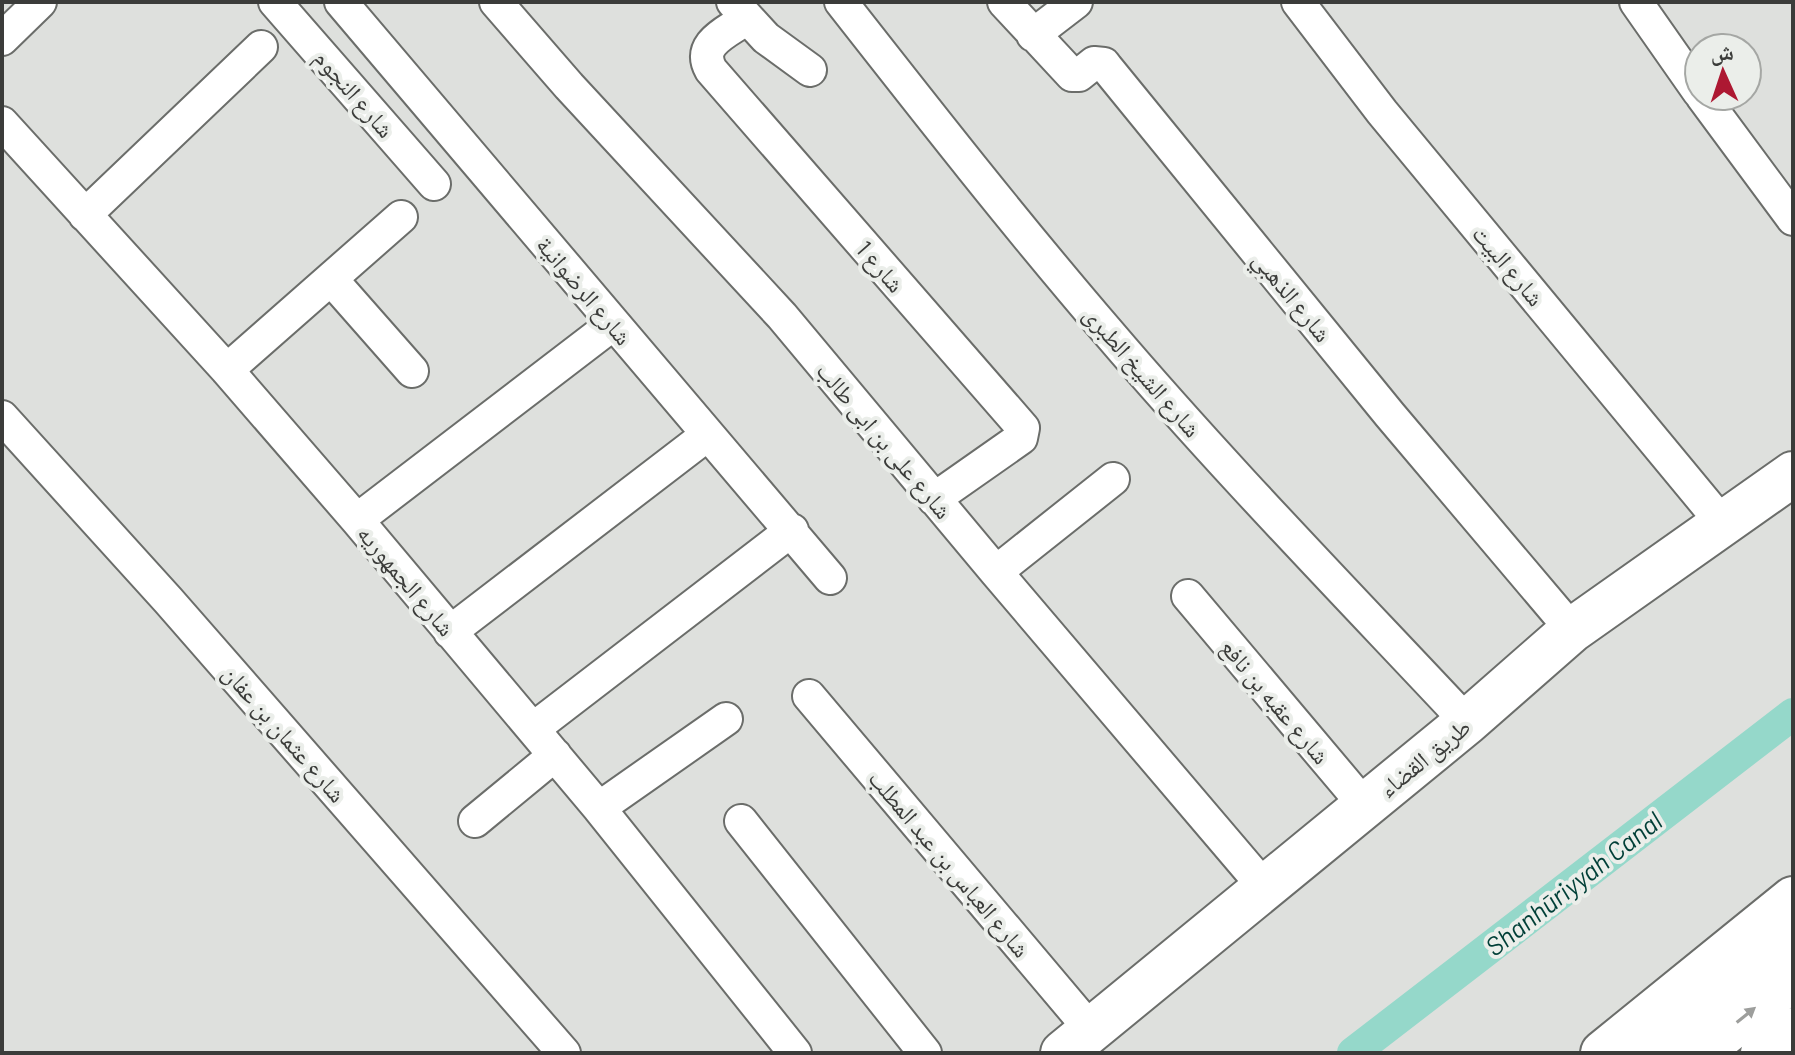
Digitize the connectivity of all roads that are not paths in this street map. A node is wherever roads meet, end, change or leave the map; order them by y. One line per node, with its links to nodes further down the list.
1 (40, 2): 12 (street)
2 (275, 2): 18 (street, شارع النجوم)
3 (341, 2): 23 (street, شارع الرضوانية)
4 (496, 2): 30 (street, شارع على بن ابى طالب)
5 (841, 2): 41 (street, شارع الشيخ الطبرى)
6 (1004, 2): 11 (street, شارع الذهبي)
7 (1076, 2): 11 (street)
8 (1298, 2): 32 (street, شارع البيت)
9 (1636, 2): 15 (street)
10 (740, 10): 14 (street); 30 (street, شارع 1)
11 (1033, 35): 37 (street, شارع الذهبي)
12 (2, 39)
13 (261, 47): 19 (street)
14 (810, 70)
15 (1683, 70)
16 (1713, 112): 21 (street)
17 (2, 123): 19 (street, شارع الجمهوريه)
18 (434, 184)
19 (85, 215): 24 (street, شارع الجمهوريه)
20 (401, 217): 22 (street)
21 (1793, 219)
22 (331, 279): 24 (street); 25 (street)
23 (613, 324): 27 (street, شارع الرضوانية); 31 (street)
24 (227, 370): 31 (street, شارع الجمهوريه)
25 (412, 371)
26 (2, 417): 54 (street, شارع عثمان بن عفان)
27 (707, 435): 33 (street, شارع الرضوانية); 38 (street)
28 (1793, 474): 32 (main road, طريق القضاء)
29 (1113, 479): 34 (street)
30 (934, 499): 34 (street, شارع على بن ابى طالب)
31 (357, 520): 38 (street, شارع الجمهوريه)
32 (1723, 524): 37 (main road, طريق القضاء)
33 (792, 530): 35 (street, شارع الرضوانية); 42 (street)
34 (996, 572): 48 (street, شارع على بن ابى طالب)
35 (830, 578)
36 (1188, 596): 44 (street, شارع عقبه بن نافع)
37 (1572, 630): 41 (main road, طريق القضاء)
38 (450, 632): 42 (street, شارع الجمهوريه)
39 (809, 696): 53 (street, شارع العباس بن عبد المطلب)
40 (726, 719): 45 (street)
41 (1467, 722): 44 (main road, طريق القضاء)
42 (533, 729): 43 (street, شارع الجمهوريه)
43 (555, 755): 45 (street, شارع الجمهوريه); 46 (street)
44 (1365, 806): 48 (main road, طريق القضاء)
45 (599, 808): 55 (street, شارع الجمهوريه)
46 (475, 821)
47 (741, 821): 56 (street)
48 (1265, 888): 53 (main road, طريق القضاء)
49 (1793, 899): 57 (main road)
50 (1793, 934): 58 (main road)
51 (1793, 978): 59 (main road, one-way to 51)
52 (1793, 1030): 60 (main road)
53 (1077, 1042)
54 (564, 1053)
55 (795, 1053)
56 (925, 1053)
57 (1603, 1053)
58 (1641, 1053)
59 (1699, 1053)
60 (1763, 1053)

